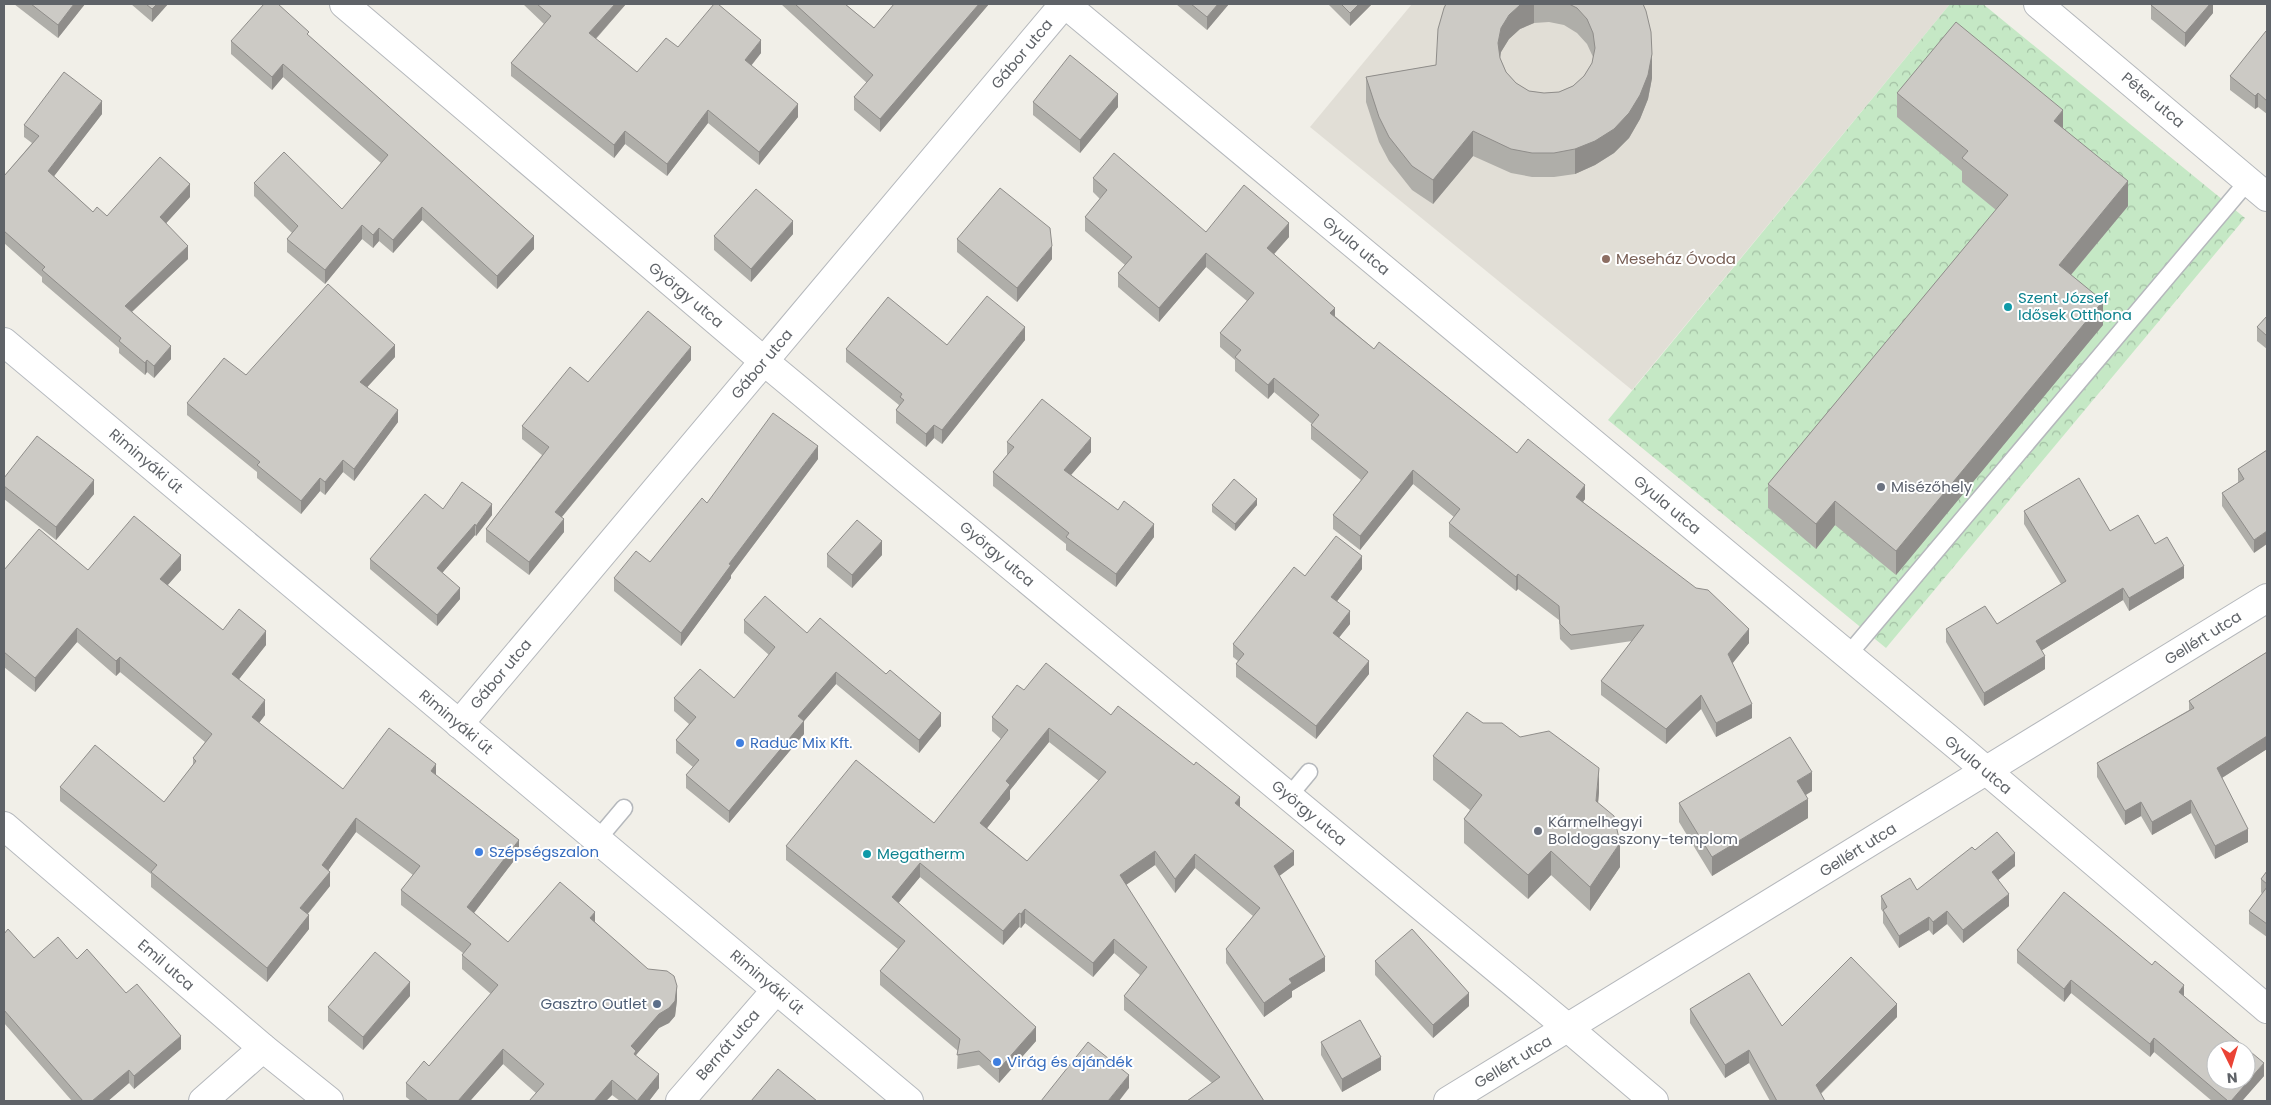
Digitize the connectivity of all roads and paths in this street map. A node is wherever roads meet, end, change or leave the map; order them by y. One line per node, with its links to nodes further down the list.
1 (344, 4): 6 (street, György utca)
2 (1065, 4): 6 (street, Gábor utca); 8 (street, Gyula utca)
3 (2038, 4): 4 (street, Péter utca)
4 (2258, 189): 8 (lane)
5 (4, 342): 9 (street, Riminyáki út)
6 (765, 362): 9 (street, Gábor utca); 12 (street, György utca)
7 (2267, 598): 10 (street, Gellért utca)
8 (1848, 655): 10 (street, Gyula utca)
9 (459, 724): 15 (street, Riminyáki út)
10 (1986, 771): 17 (street, Gyula utca); 18 (street, Gellért utca)
11 (1309, 772): 12 (lane)
12 (1289, 796): 18 (street, György utca)
13 (624, 808): 15 (lane)
14 (4, 826): 19 (street, Emil utca)
15 (596, 840): 16 (street, Riminyáki út)
16 (776, 990): 22 (street, Bernát utca); 23 (street, Riminyáki út)
17 (2267, 1009)
18 (1568, 1028): 24 (street, Gellért utca); 25 (street, György utca)
19 (263, 1048): 20 (street); 21 (street, Emil utca)
20 (203, 1101)
21 (329, 1101)
22 (680, 1101)
23 (909, 1101)
24 (1448, 1101)
25 (1654, 1101)

